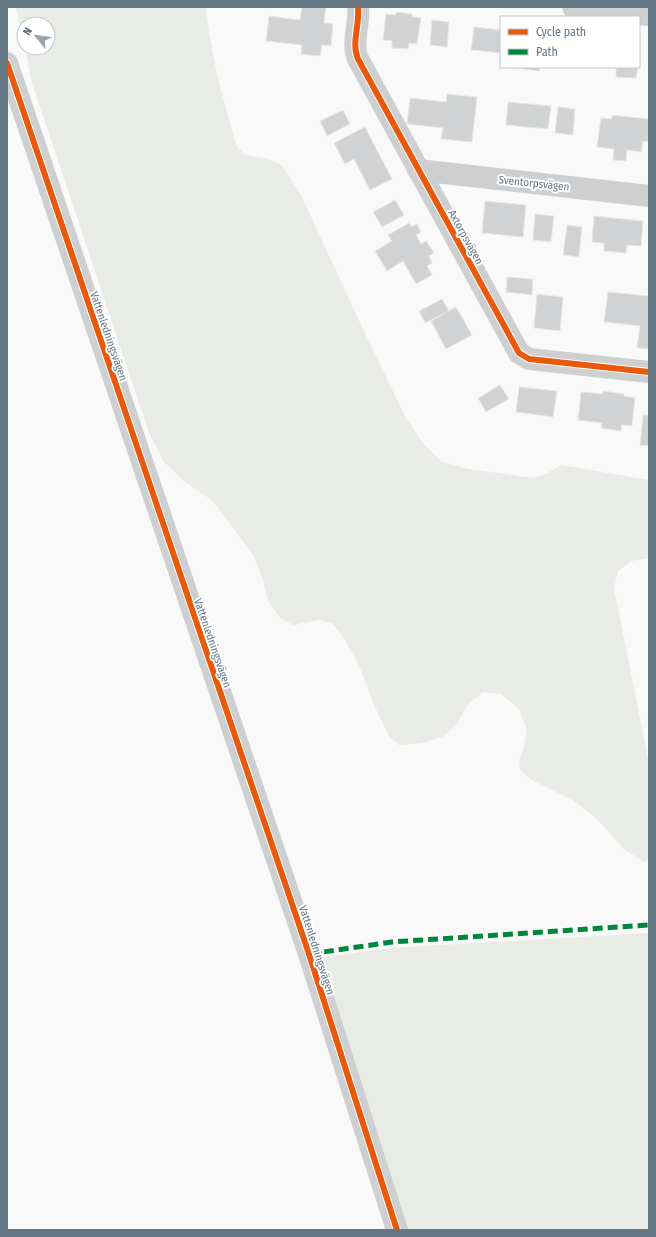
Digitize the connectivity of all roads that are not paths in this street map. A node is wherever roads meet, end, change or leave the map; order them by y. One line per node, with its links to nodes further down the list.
1 (358, 7): 5 (street, Axtorpsvägen)
2 (573, 7): 3 (street)
3 (649, 15)
4 (7, 63): 8 (street, Vattenledningsvägen)
5 (418, 170): 6 (street, Sventorpsvägen); 7 (street, Axtorpsvägen)
6 (649, 196)
7 (649, 372)
8 (397, 1230)

